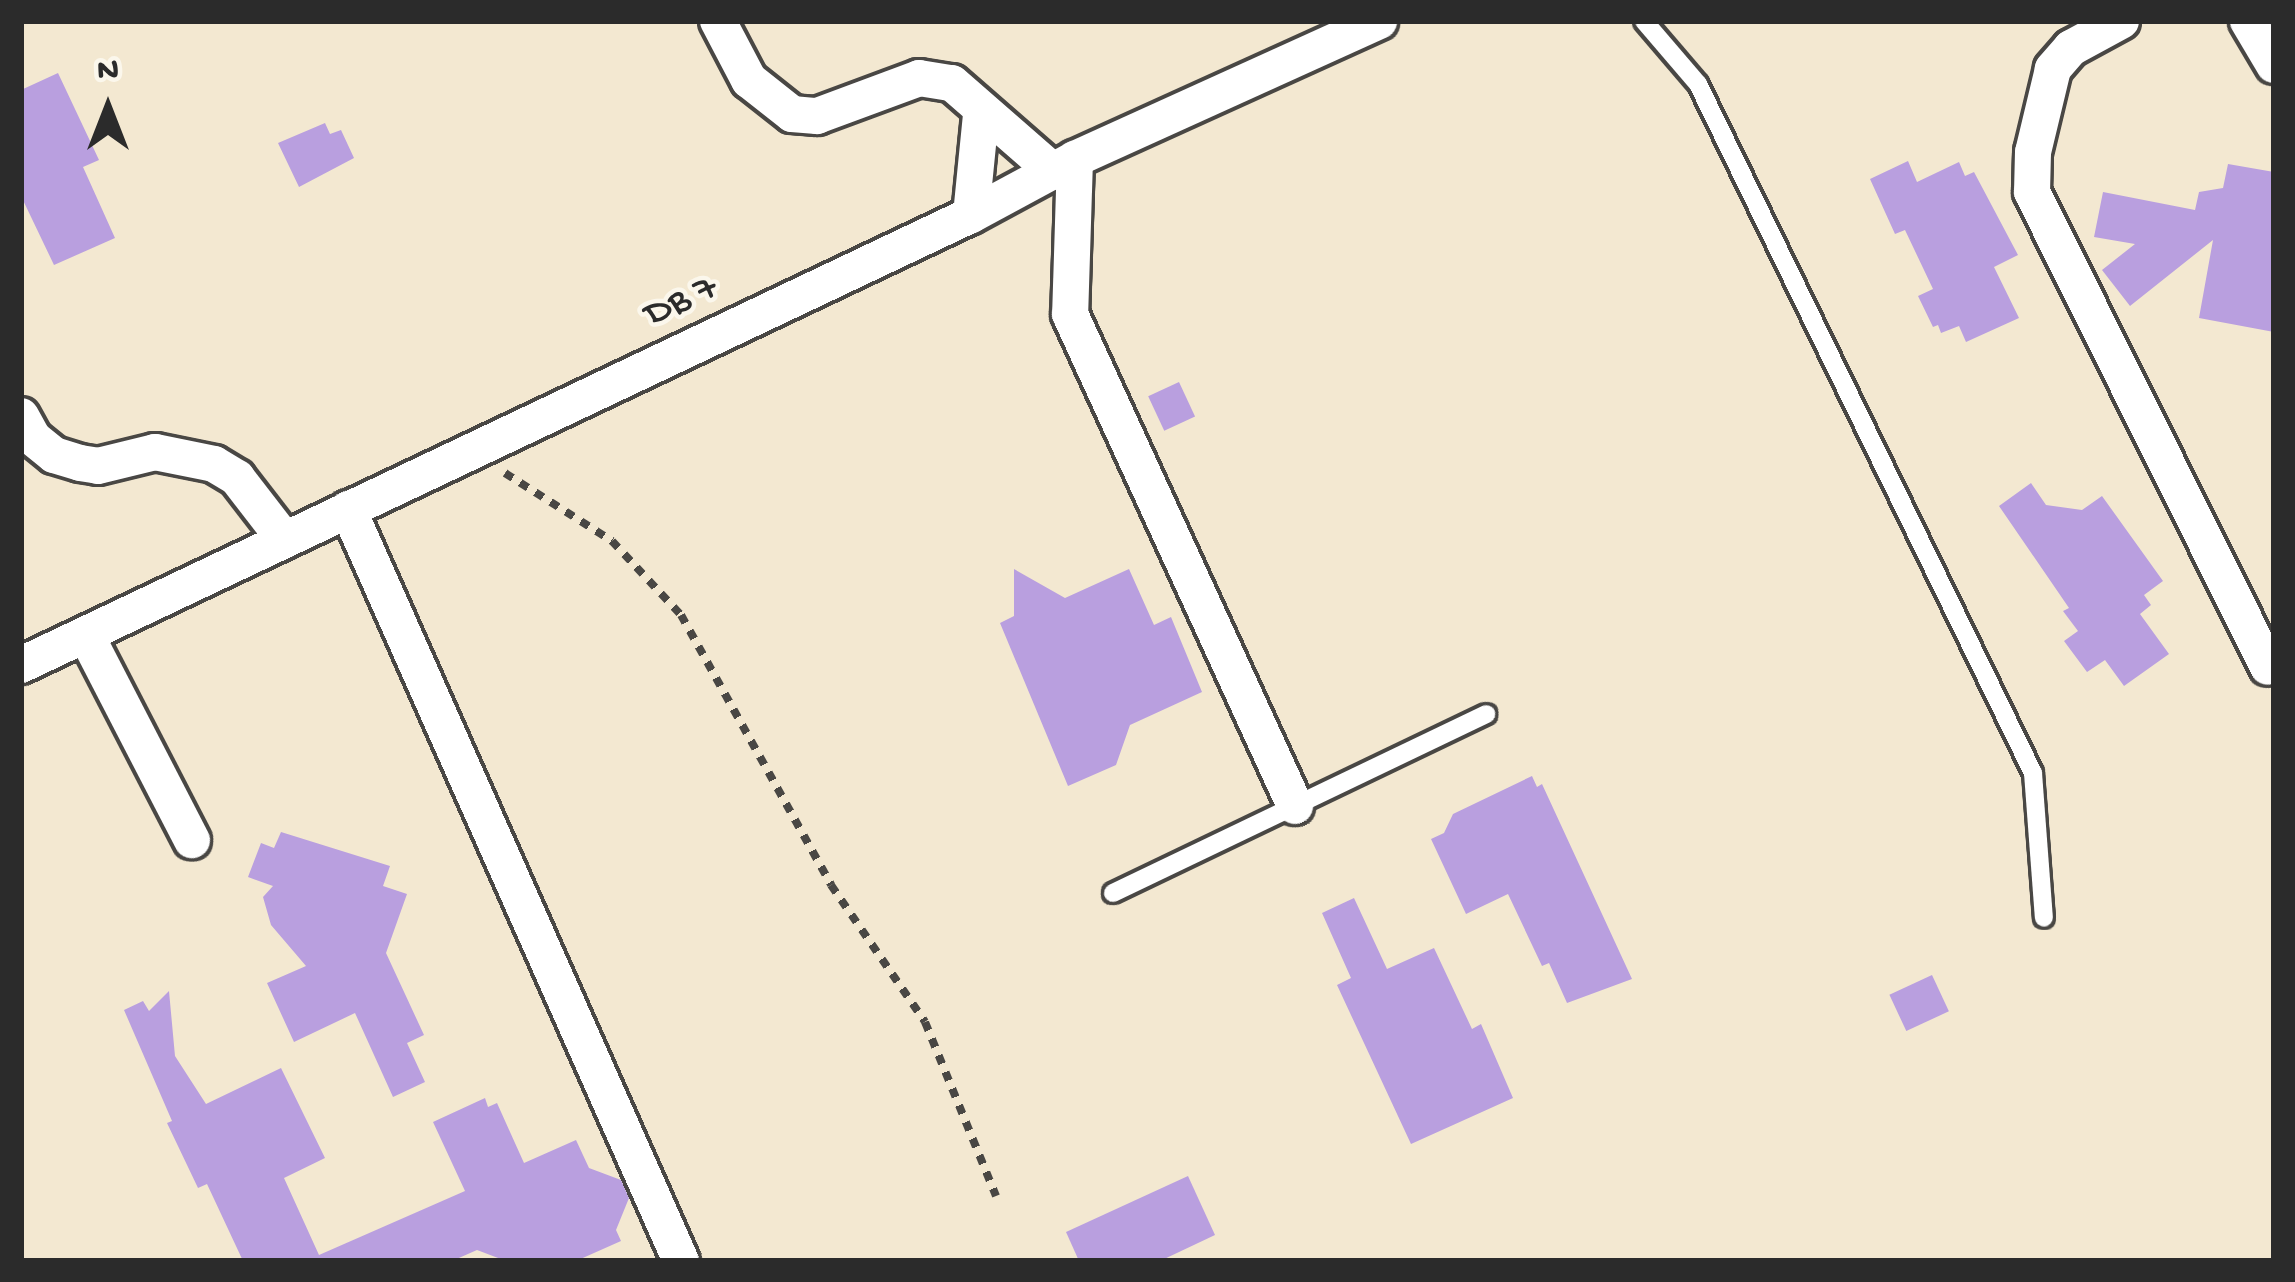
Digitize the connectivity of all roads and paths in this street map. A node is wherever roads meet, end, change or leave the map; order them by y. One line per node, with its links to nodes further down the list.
1 (718, 21): 7 (street)
2 (1379, 21): 8 (street, DB 7)
3 (1644, 21): 21 (lane)
4 (2121, 21): 16 (street)
5 (2248, 21): 6 (street)
6 (2274, 65)
7 (981, 114): 8 (street); 9 (street)
8 (1065, 166): 9 (street, DB 7); 18 (street)
9 (971, 215): 11 (street, DB 7)
10 (21, 416): 13 (street)
11 (468, 449): 12 (street, DB 7); 22 (path)
12 (348, 509): 13 (street, DB 7); 23 (street)
13 (285, 540): 14 (street, DB 7)
14 (86, 635): 15 (street, DB 7); 19 (street)
15 (21, 665)
16 (2267, 667)
17 (1486, 714): 18 (lane)
18 (1295, 806): 20 (lane)
19 (192, 839)
20 (1112, 892)
21 (2044, 918)
22 (996, 1196)
23 (681, 1261)

